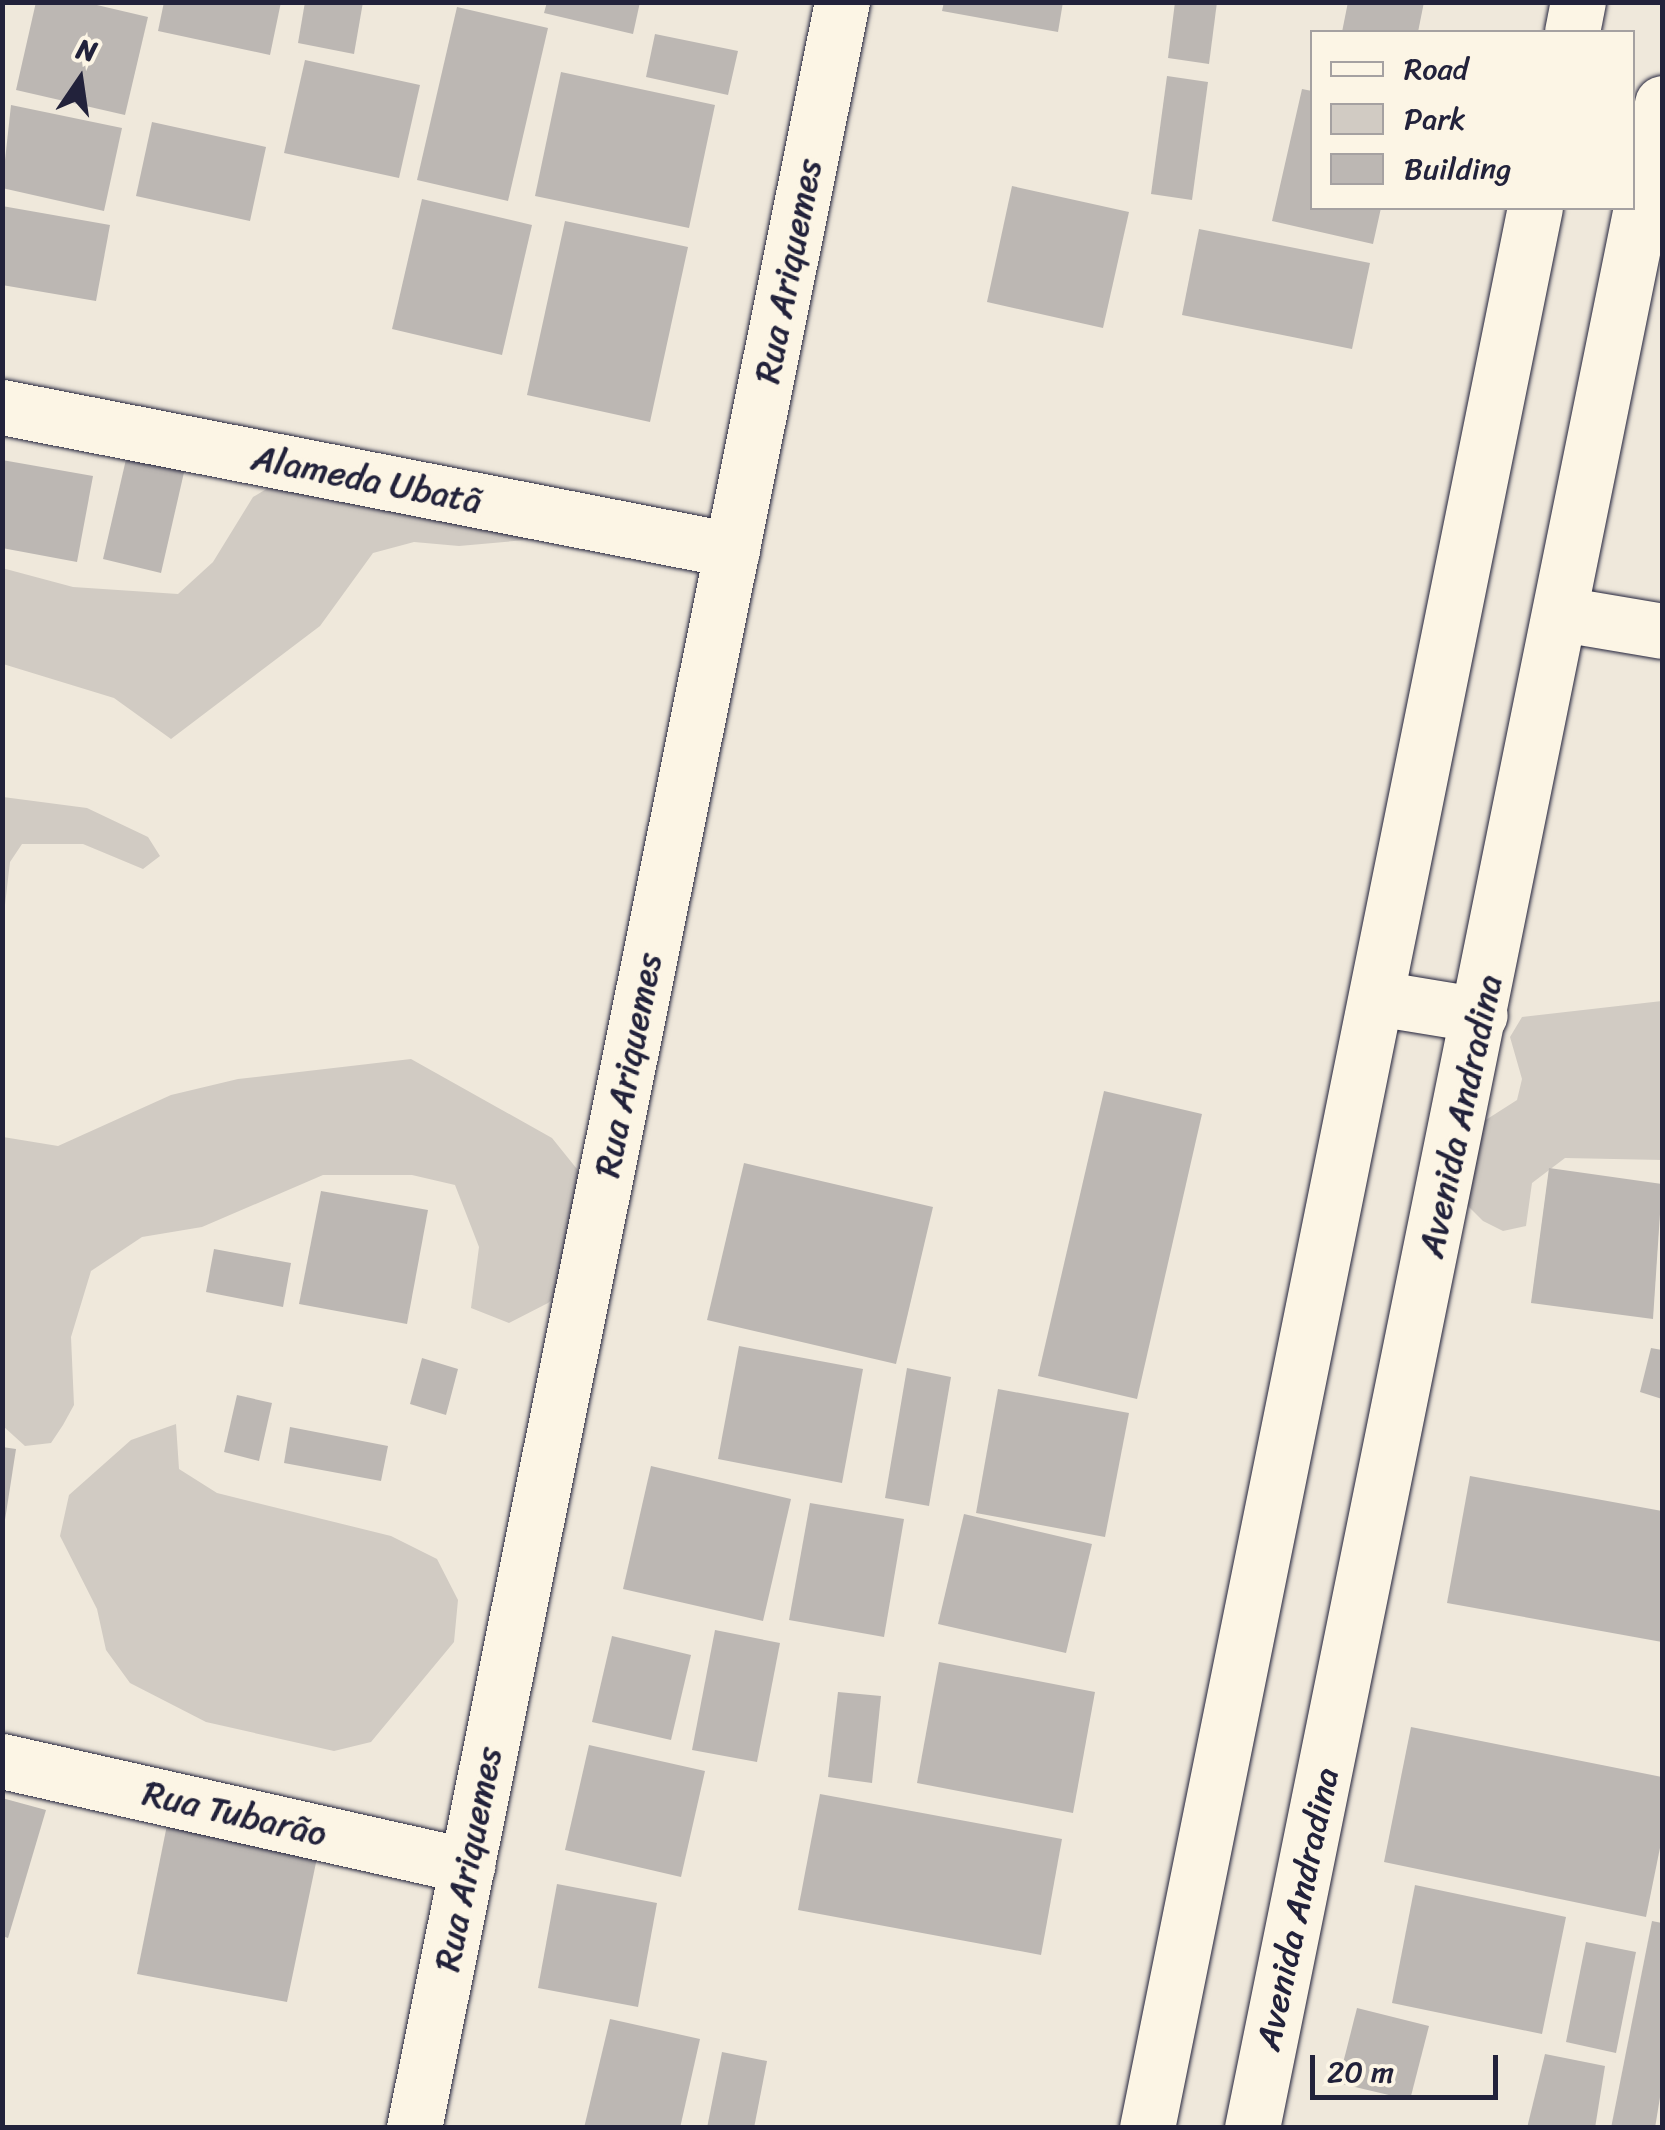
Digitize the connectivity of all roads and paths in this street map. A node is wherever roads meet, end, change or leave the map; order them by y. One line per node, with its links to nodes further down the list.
1 (842, 2): 7 (main road, Rua Ariquemes)
2 (1578, 2): 3 (main road)
3 (1572, 30)
4 (1662, 103): 8 (main road, Avenida Andradina)
5 (1535, 210): 10 (main road)
6 (2, 407): 7 (main road, Alameda Ubatã)
7 (732, 550): 13 (main road, Rua Ariquemes)
8 (1562, 614): 9 (main road); 11 (main road, Avenida Andradina)
9 (1662, 630)
10 (1378, 998): 11 (main road); 15 (main road)
11 (1480, 1015): 16 (main road, Avenida Andradina)
12 (2, 1761): 13 (main road, Rua Tubarão)
13 (467, 1866): 14 (main road, Rua Ariquemes)
14 (414, 2128)
15 (1147, 2128)
16 (1252, 2128)

